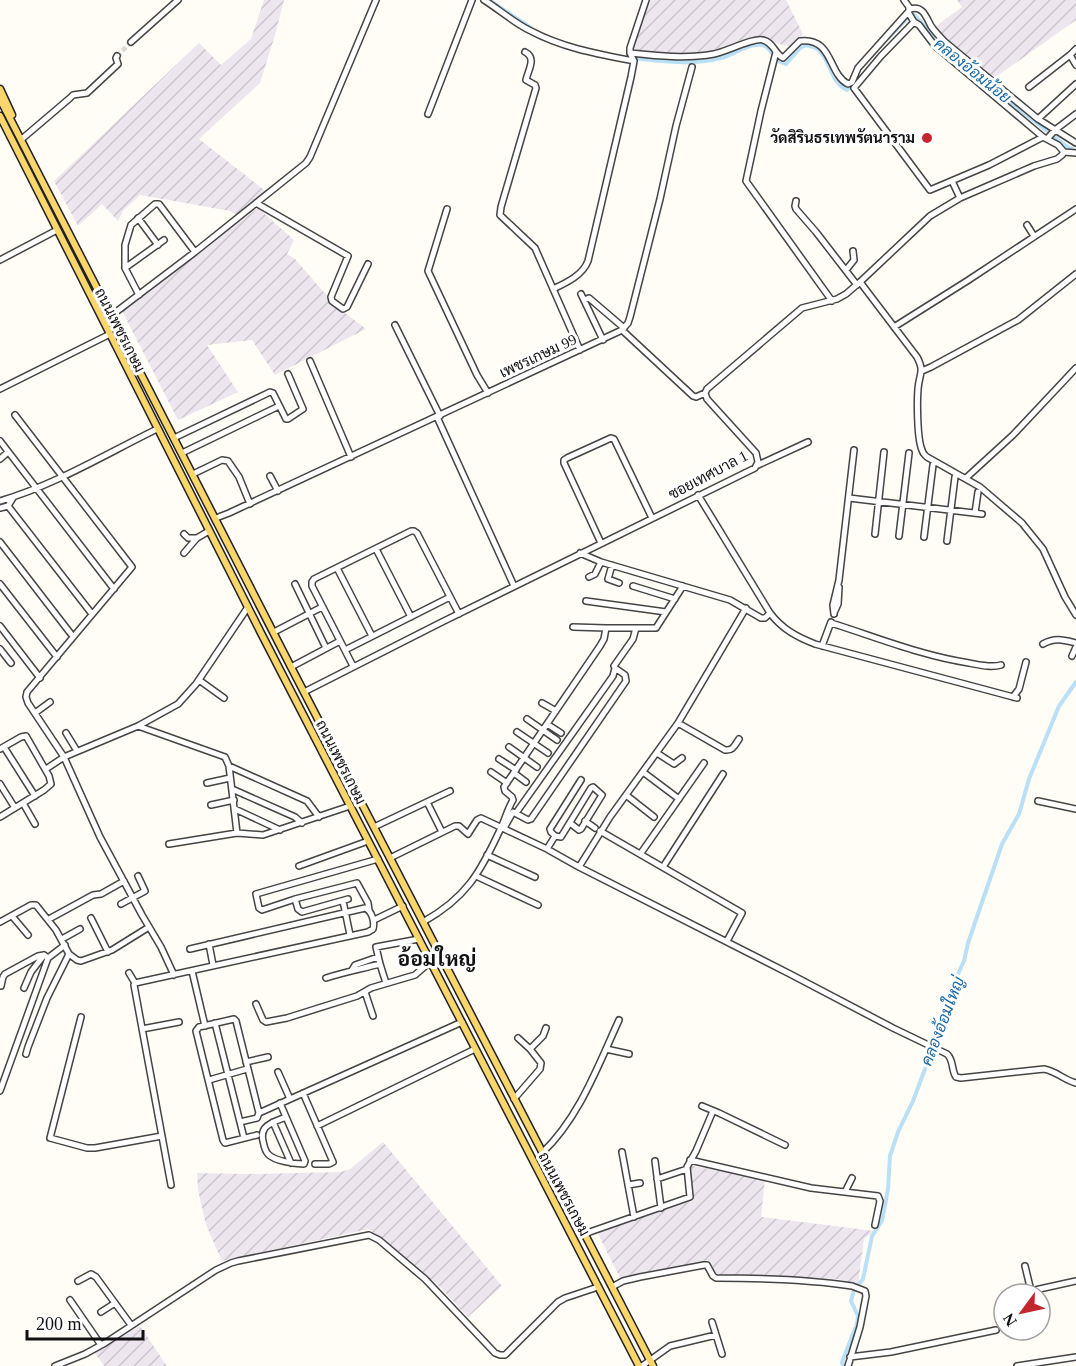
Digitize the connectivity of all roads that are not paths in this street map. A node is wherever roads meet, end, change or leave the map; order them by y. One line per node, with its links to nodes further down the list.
1 (178, 0): 8 (street)
2 (376, 0): 36 (street)
3 (472, 0): 21 (street)
4 (484, 0): 14 (street)
5 (646, 0): 14 (street)
6 (904, 0): 7 (street)
7 (911, 13): 11 (street); 24 (street); 26 (street); 33 (street)
8 (132, 42)
9 (1076, 49): 12 (street)
10 (525, 52): 53 (street)
11 (775, 55): 14 (street); 55 (street)
12 (1071, 55): 15 (street); 18 (street)
13 (117, 56): 27 (street)
14 (632, 57): 53 (street)
15 (1076, 65)
16 (692, 67): 59 (street)
17 (1076, 84): 24 (street)
18 (1029, 87)
19 (0, 89): 27 (main road, ถนนเพชรเกษม)
20 (0, 99): 32 (main road, ถนนเพชรเกษม)
21 (428, 114)
22 (1076, 114): 26 (street)
23 (0, 116): 31 (main road, ถนนเพชรเกษม)
24 (1038, 119): 26 (street)
25 (0, 126): 31 (main road, ถนนเพชรเกษม)
26 (1050, 135): 28 (street); 29 (street); 33 (street)
27 (24, 138): 32 (main road, ถนนเพชรเกษม)
28 (1076, 143)
29 (1064, 152): 30 (street); 34 (street)
30 (1076, 153)
31 (26, 168): 41 (main road, ถนนเพชรเกษม)
32 (39, 176): 56 (main road, ถนนเพชรเกษม)
33 (952, 182): 34 (street)
34 (960, 198): 52 (street)
35 (796, 201): 50 (street)
36 (256, 203): 46 (street); 48 (street)
37 (1076, 208): 42 (street)
38 (447, 209): 68 (street)
39 (138, 218): 44 (street); 46 (street); 49 (street)
40 (1027, 225): 42 (street)
41 (57, 230): 47 (street); 60 (main road, ถนนเพชรเกษม)
42 (1034, 236): 58 (street)
43 (164, 240): 44 (street)
44 (158, 245): 49 (street)
45 (853, 251): 50 (street)
46 (195, 252): 54 (street)
47 (0, 260)
48 (368, 264)
49 (125, 268): 54 (street)
50 (846, 270): 52 (street)
51 (1076, 274): 65 (street)
52 (858, 284): 55 (street); 58 (street)
53 (553, 288): 62 (street)
54 (139, 295): 56 (street)
55 (832, 301): 69 (street)
56 (112, 315): 74 (main road, ถนนเพชรเกษม)
57 (395, 325): 72 (street)
58 (894, 327): 65 (street)
59 (623, 329): 61 (street, เพชรเกษม 99); 61 (street); 69 (street)
60 (110, 334): 67 (street); 73 (main road, ถนนเพชรเกษม)
61 (603, 339): 62 (street, เพชรเกษม 99)
62 (580, 350): 68 (street, เพชรเกษม 99)
63 (310, 361): 82 (street)
64 (1076, 368): 90 (street)
65 (922, 371): 90 (street)
66 (288, 374): 70 (street)
67 (0, 388)
68 (488, 393): 72 (street, เพชรเกษม 99)
69 (705, 393): 84 (street, ซอยเทศบาล 1)
70 (279, 406): 74 (street); 80 (street)
71 (15, 415): 87 (street)
72 (438, 416): 82 (street, เพชรเกษม 99); 131 (street)
73 (157, 429): 87 (street); 106 (main road, ถนนเพชรเกษม)
74 (174, 438): 80 (main road, ถนนเพชรเกษม)
75 (0, 441): 78 (street)
76 (808, 442): 84 (street)
77 (854, 450): 96 (street)
78 (8, 452): 83 (street); 91 (street)
79 (884, 452): 98 (street)
80 (182, 453): 86 (main road, ถนนเพชรเกษม)
81 (909, 453): 100 (street)
82 (351, 457): 92 (street, เพชรเกษม 99)
83 (0, 459)
84 (758, 465): 94 (street, ซอยเทศบาล 1)
85 (933, 465): 103 (street)
86 (193, 474): 99 (street); 102 (main road, ถนนเพชรเกษม)
87 (63, 476): 91 (street); 134 (street)
88 (270, 476): 92 (street)
89 (955, 477): 105 (street)
90 (966, 478): 146 (street)
91 (36, 489): 95 (street); 134 (street)
92 (278, 491): 99 (street, เพชรเกษม 99)
93 (978, 492): 107 (street)
94 (698, 495): 110 (street, ซอยเทศบาล 1); 142 (street)
95 (13, 498): 97 (street); 101 (street)
96 (849, 498): 98 (street); 148 (street)
97 (1, 500)
98 (879, 501): 100 (street); 114 (street)
99 (250, 504): 109 (street, เพชรเกษม 99)
100 (903, 504): 103 (street); 115 (street)
101 (8, 506): 104 (street); 143 (street)
102 (209, 506): 106 (main road); 109 (main road, ถนนเพชรเกษม)
103 (927, 507): 105 (street); 116 (street)
104 (0, 508)
105 (951, 510): 107 (street); 118 (street)
106 (199, 511): 111 (main road, ถนนเพชรเกษม)
107 (975, 513): 108 (street)
108 (982, 514)
109 (216, 518): 111 (main road); 153 (main road, ถนนเพชรเกษม)
110 (652, 518): 120 (street, ซอยเทศบาล 1); 120 (street)
111 (203, 519): 112 (main road, ถนนเพชรเกษม)
112 (209, 531): 117 (street); 138 (main road, ถนนเพชรเกษม)
113 (184, 534): 117 (street)
114 (875, 534)
115 (899, 536)
116 (924, 537)
117 (197, 538): 122 (street)
118 (947, 541)
119 (0, 542): 154 (street)
120 (601, 543): 123 (street, ซอยเทศบาล 1)
121 (376, 549): 126 (street); 135 (street); 147 (street)
122 (184, 553)
123 (580, 554): 124 (street); 131 (street, ซอยเทศบาล 1)
124 (601, 562): 125 (street); 127 (street)
125 (612, 565): 128 (street); 133 (street)
126 (337, 568): 139 (street); 155 (street)
127 (589, 577)
128 (619, 583)
129 (0, 584): 166 (street)
130 (295, 584): 144 (street)
131 (514, 586): 145 (street, ซอยเทศบาล 1)
132 (633, 586): 136 (street)
133 (683, 586): 136 (street); 140 (street)
134 (114, 589): 143 (street)
135 (450, 597): 145 (street); 147 (street)
136 (675, 598): 141 (street)
137 (586, 601): 141 (street)
138 (248, 607): 174 (street); 225 (main road, ถนนเพชรเกษม)
139 (322, 607): 144 (street); 156 (street)
140 (746, 608): 142 (street); 182 (street)
141 (666, 612): 152 (street)
142 (770, 613): 159 (street)
143 (92, 614): 166 (street)
144 (309, 614): 153 (street); 160 (street)
145 (459, 614): 170 (street, ซอยเทศบาล 1)
146 (1076, 615)
147 (411, 617): 155 (street)
148 (831, 623): 159 (street); 169 (street)
149 (573, 627): 151 (street)
150 (1, 628): 162 (street)
151 (606, 628): 152 (street); 179 (street)
152 (636, 628): 172 (street)
153 (274, 632): 171 (main road, ถนนเพชรเกษม)
154 (71, 634)
155 (372, 636): 163 (street)
156 (340, 640): 160 (street); 163 (street)
157 (1043, 644): 158 (street)
158 (1076, 645): 164 (street)
159 (822, 646): 167 (street)
160 (326, 648): 171 (street)
161 (0, 649): 165 (street)
162 (17, 649): 165 (street); 173 (street)
163 (345, 650): 170 (street)
164 (1072, 656)
165 (6, 657): 168 (street)
166 (57, 657): 173 (street)
167 (1026, 662)
168 (11, 663)
169 (1002, 665)
170 (353, 666): 175 (street, ซอยเทศบาล 1)
171 (291, 667): 175 (main road, ถนนเพชรเกษม)
172 (615, 668): 229 (street); 229 (street)
173 (39, 678): 180 (street)
174 (199, 680): 176 (street); 184 (street)
175 (304, 692): 237 (main road, ถนนเพชรเกษม)
176 (224, 698)
177 (50, 702): 180 (street)
178 (542, 703): 179 (street)
179 (556, 711): 183 (street)
180 (35, 713): 197 (street)
181 (527, 719): 185 (street)
182 (678, 723): 189 (street); 196 (street)
183 (547, 724): 185 (street); 188 (street)
184 (138, 726): 194 (street); 202 (street)
185 (543, 731): 190 (street); 191 (street)
186 (517, 732): 191 (street)
187 (66, 733): 194 (street)
188 (561, 733)
189 (739, 739)
190 (557, 740)
191 (534, 743): 195 (street); 198 (street)
192 (509, 747): 198 (street)
193 (2, 748): 204 (street); 218 (street)
194 (77, 751): 197 (street)
195 (548, 753)
196 (657, 753): 199 (street); 207 (street)
197 (64, 757): 204 (street); 257 (street)
198 (524, 757): 203 (street); 205 (street)
199 (682, 758)
200 (499, 759): 205 (street)
201 (704, 763): 219 (street)
202 (229, 766): 209 (street); 231 (street)
203 (537, 767)
204 (46, 769): 218 (street)
205 (515, 771): 211 (street); 213 (street)
206 (491, 772): 213 (street)
207 (643, 772): 217 (street); 219 (street)
208 (723, 774): 253 (street)
209 (230, 778): 212 (street); 215 (street)
210 (581, 780): 243 (street)
211 (526, 782)
212 (207, 783)
213 (507, 783): 238 (street)
214 (0, 784): 226 (street)
215 (232, 789): 220 (street); 234 (street)
216 (450, 791): 222 (street)
217 (626, 795): 232 (street); 240 (street)
218 (35, 796): 223 (street)
219 (679, 798): 247 (street)
220 (234, 800): 224 (street); 227 (street)
221 (1038, 801): 228 (street)
222 (427, 802): 237 (street); 241 (street)
223 (23, 803): 226 (street); 236 (street)
224 (211, 805)
225 (351, 806): 231 (street); 244 (main road, ถนนเพชรเกษม)
226 (15, 808): 230 (street)
227 (235, 809): 239 (street); 242 (street)
228 (1076, 809)
229 (516, 813): 238 (street)
230 (0, 817)
231 (319, 817): 234 (street)
232 (654, 817)
233 (585, 821): 235 (street); 235 (street); 240 (street)
234 (302, 823): 239 (street)
235 (570, 823): 243 (street)
236 (34, 824)
237 (374, 827): 249 (main road, ถนนเพชรเกษม)
238 (502, 829): 241 (street); 246 (street); 248 (street)
239 (280, 830): 242 (street)
240 (598, 830): 247 (street); 252 (street)
241 (442, 832): 249 (street)
242 (237, 833): 245 (street)
243 (555, 836): 246 (street)
244 (368, 841): 250 (main road, ถนนเพชรเกษม); 251 (street)
245 (169, 844)
246 (547, 849): 252 (street)
247 (640, 853): 253 (street)
248 (487, 855): 255 (street); 256 (street)
249 (390, 858): 270 (main road, ถนนเพชรเกษม)
250 (378, 859): 259 (street); 262 (main road, ถนนเพชรเกษม)
251 (299, 866)
252 (579, 867): 276 (street)
253 (663, 867): 276 (street)
254 (138, 876): 258 (street)
255 (477, 876): 261 (street); 270 (street)
256 (535, 877)
257 (124, 881): 258 (street); 267 (street)
258 (133, 898): 260 (street); 271 (street)
259 (295, 899): 263 (street); 264 (street)
260 (121, 904)
261 (538, 905)
262 (403, 906): 268 (street); 275 (main road, ถนนเพชรเกษม)
263 (369, 910): 264 (street); 268 (street)
264 (346, 913): 274 (street); 278 (street)
265 (12, 916): 267 (street); 269 (street); 273 (street)
266 (91, 918): 280 (street)
267 (49, 920): 277 (street)
268 (374, 920): 274 (street)
269 (0, 922)
270 (423, 922): 321 (main road, ถนนเพชรเกษม)
271 (149, 927): 280 (street); 288 (street)
272 (80, 929): 277 (street)
273 (28, 935)
274 (350, 935): 285 (street)
275 (419, 939): 283 (street); 284 (main road, ถนนเพชรเกษม)
276 (727, 941): 317 (street)
277 (64, 942): 281 (street); 282 (street)
278 (209, 944): 279 (street); 285 (street)
279 (190, 949)
280 (108, 952): 281 (street)
281 (69, 954): 309 (street)
282 (46, 956): 292 (street); 293 (street); 318 (street)
283 (379, 961): 289 (street); 291 (street)
284 (431, 961): 291 (street); 300 (main road, ถนนเพชรเกษม)
285 (213, 965): 286 (street)
286 (192, 971): 288 (street); 302 (street)
287 (129, 973): 290 (street)
288 (174, 975): 290 (street)
289 (326, 978)
290 (135, 983): 303 (street)
291 (386, 983): 294 (street)
292 (1, 986)
293 (24, 988)
294 (365, 992): 295 (street); 296 (street)
295 (256, 1004)
296 (373, 1016)
297 (81, 1017): 331 (street)
298 (619, 1020): 308 (street)
299 (179, 1022): 303 (street)
300 (462, 1022): 306 (main road, ถนนเพชรเกษม); 319 (street)
301 (215, 1023): 302 (street); 312 (street); 315 (street)
302 (205, 1026): 316 (street)
303 (142, 1029): 331 (street)
304 (545, 1030): 307 (street)
305 (518, 1038): 307 (street)
306 (475, 1048): 329 (street); 356 (main road, ถนนเพชรเกษม)
307 (530, 1049): 321 (street)
308 (606, 1049): 310 (street); 335 (street)
309 (26, 1054)
310 (629, 1054)
311 (268, 1057): 312 (street)
312 (246, 1062): 313 (street)
313 (247, 1069): 315 (street); 325 (street)
314 (278, 1072): 320 (street)
315 (228, 1075): 316 (street); 327 (street)
316 (209, 1080): 332 (street)
317 (1076, 1083)
318 (0, 1091)
319 (303, 1093): 320 (street); 329 (street)
320 (290, 1099): 322 (street)
321 (514, 1099): 335 (main road, ถนนเพชรเกษม)
322 (280, 1103): 325 (street); 326 (street)
323 (702, 1106): 324 (street)
324 (713, 1111): 333 (street); 336 (street)
325 (259, 1113): 327 (street)
326 (286, 1117): 328 (street); 338 (street)
327 (240, 1122): 332 (street)
328 (273, 1122): 338 (street); 338 (street)
329 (317, 1126): 339 (street)
330 (256, 1135): 332 (street)
331 (162, 1136): 344 (street)
332 (244, 1138)
333 (785, 1145)
334 (622, 1152): 345 (street)
335 (542, 1153): 350 (main road, ถนนเพชรเกษม)
336 (690, 1160): 340 (street); 346 (street)
337 (655, 1161): 342 (street)
338 (291, 1163)
339 (315, 1164)
340 (687, 1169): 342 (street); 347 (street)
341 (852, 1178): 346 (street)
342 (657, 1179): 347 (street)
343 (640, 1183): 345 (street)
344 (171, 1185)
345 (628, 1185): 348 (street)
346 (845, 1192): 349 (street)
347 (661, 1208): 348 (street)
348 (634, 1217): 350 (street)
349 (875, 1225)
350 (584, 1234): 357 (main road, ถนนเพชรเกษม)
351 (1025, 1266): 354 (street)
352 (78, 1281): 359 (street)
353 (1076, 1281): 355 (street)
354 (1029, 1282)
355 (1052, 1286)
356 (598, 1287): 362 (street); 366 (main road, ถนนเพชรเกษม)
357 (613, 1290): 366 (main road); 368 (street); 370 (main road, ถนนเพชรเกษม)
358 (70, 1300): 365 (street)
359 (115, 1303): 360 (street); 362 (street)
360 (101, 1312)
361 (712, 1322): 364 (street)
362 (131, 1325): 365 (street)
363 (992, 1331): 368 (street)
364 (716, 1335): 367 (street); 370 (street)
365 (101, 1345): 372 (street)
366 (631, 1350): 373 (main road, ถนนเพชรเกษม)
367 (722, 1354)
368 (850, 1357): 374 (street)
369 (1076, 1357): 371 (street)
370 (651, 1364): 373 (street)
371 (1043, 1364): 375 (street)
372 (55, 1366)
373 (641, 1366)
374 (848, 1366)
375 (1017, 1366)

